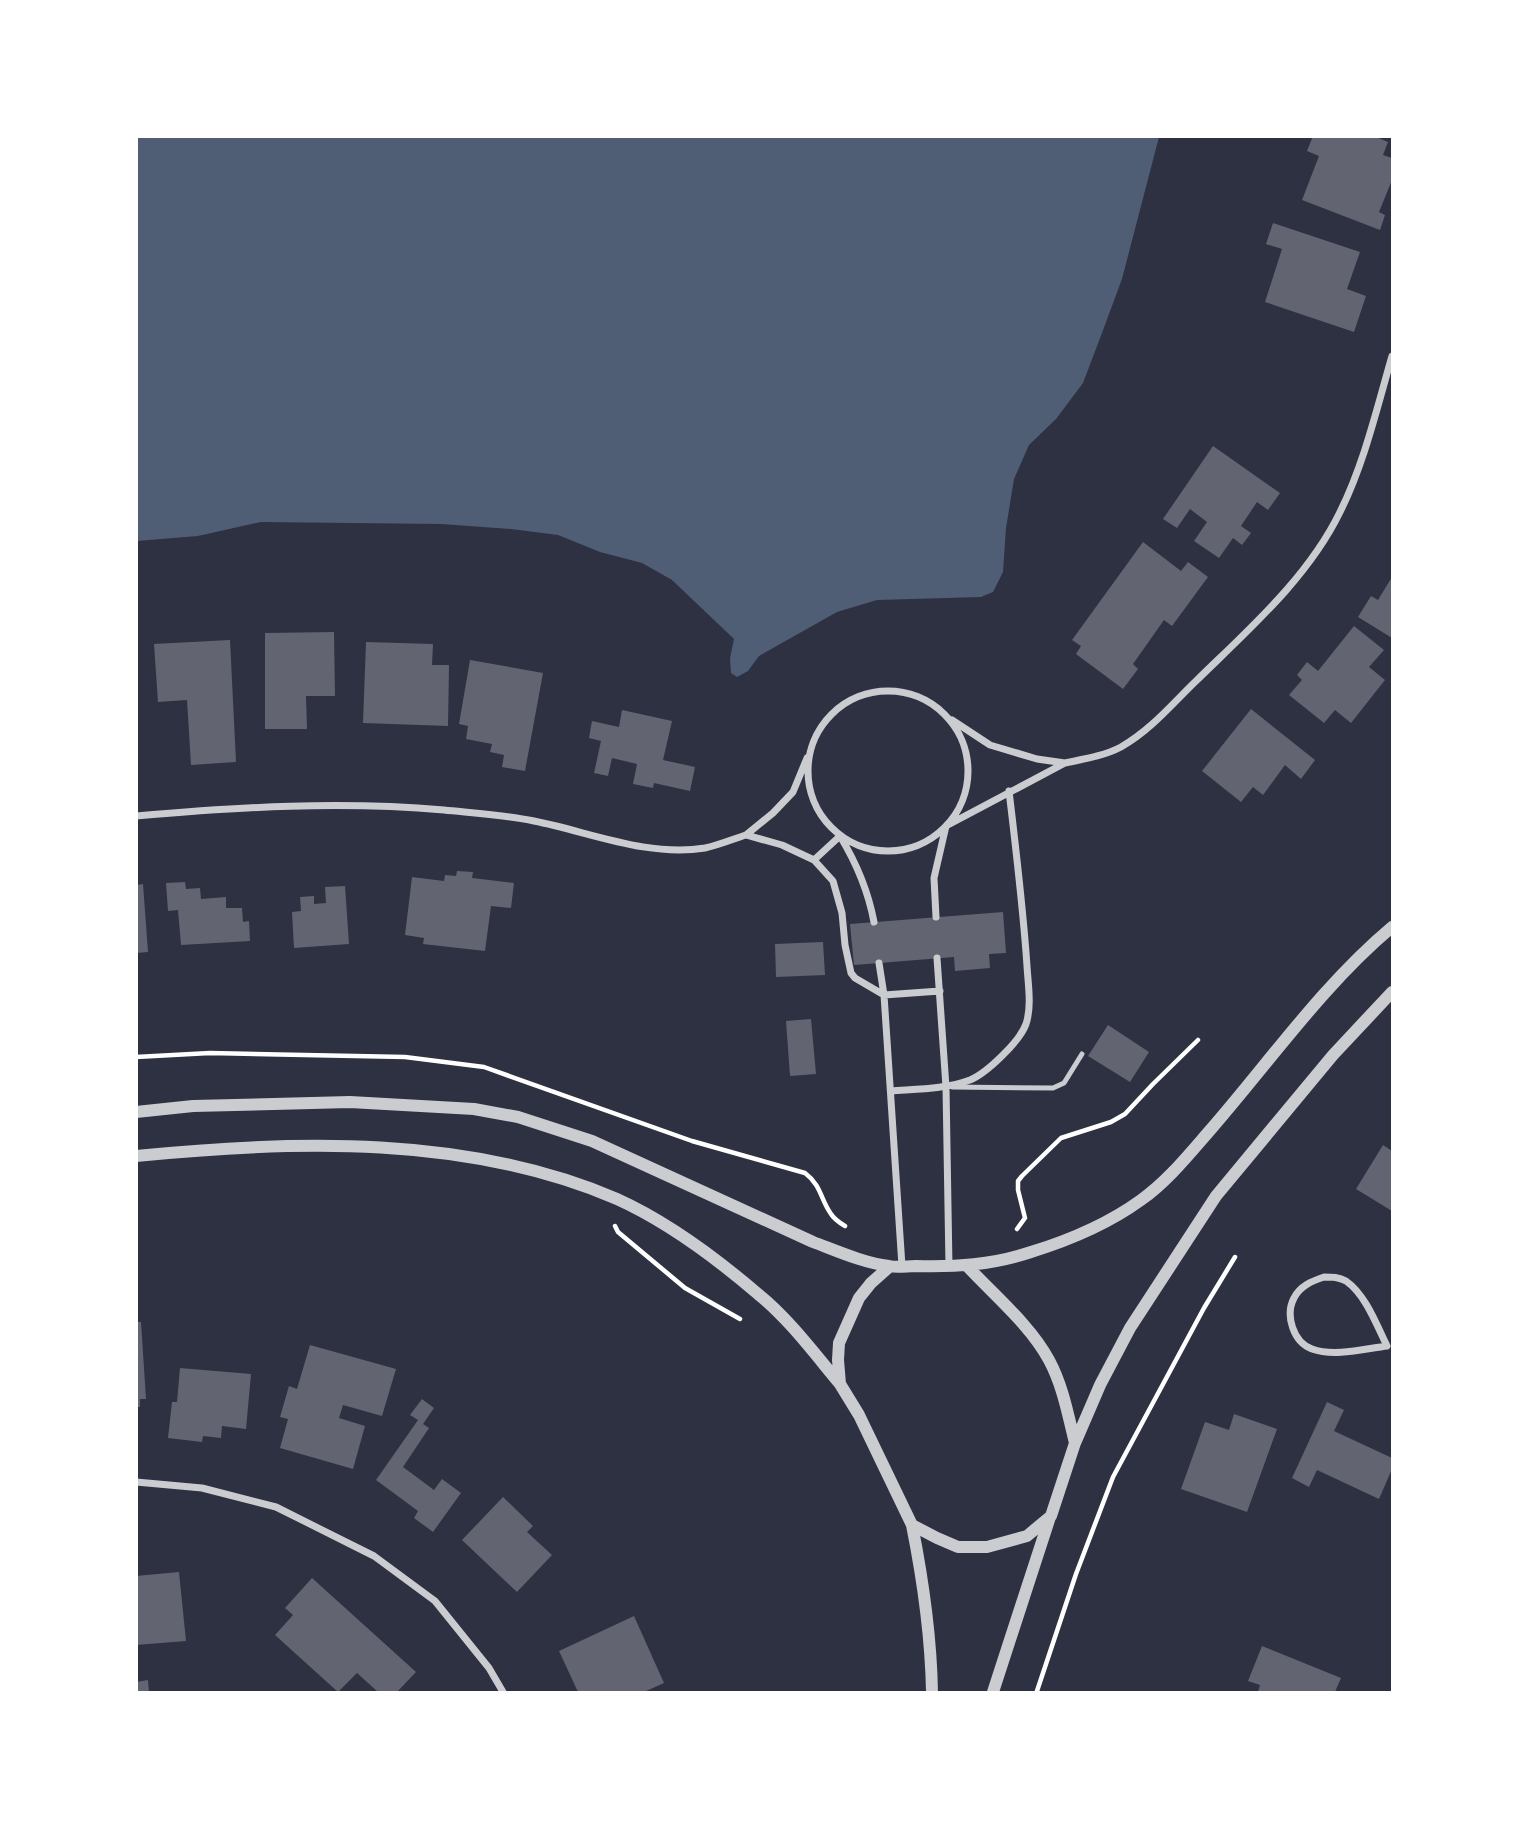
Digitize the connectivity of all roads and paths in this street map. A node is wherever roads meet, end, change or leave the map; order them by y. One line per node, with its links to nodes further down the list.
1 (1392, 356): 4 (street)
2 (947, 716): 3 (street); 4 (street); 7 (street)
3 (810, 750): 8 (street); 9 (street)
4 (1065, 762): 5 (street)
5 (1009, 791): 7 (street); 21 (street)
6 (136, 816): 8 (street)
7 (946, 826): 9 (street); 11 (street)
8 (746, 835): 10 (street)
9 (841, 836): 10 (street); 12 (street)
10 (814, 860): 18 (street)
11 (936, 917)
12 (874, 922)
13 (1392, 927): 30 (street)
14 (937, 958): 16 (street)
15 (879, 963): 18 (street)
16 (940, 991): 18 (street); 21 (street)
17 (1392, 992): 34 (street)
18 (884, 995): 22 (street)
19 (1083, 1054): 21 (lane)
20 (136, 1057): 24 (path)
21 (946, 1087): 22 (street); 29 (street)
22 (891, 1091): 28 (street)
23 (136, 1112): 28 (street)
24 (655, 1127)
25 (136, 1156): 33 (street)
26 (613, 1222): 31 (path)
27 (1235, 1257): 38 (path)
28 (896, 1266): 29 (street); 33 (street)
29 (948, 1267): 30 (street)
30 (968, 1267): 34 (street)
31 (740, 1319)
32 (1390, 1348): 32 (street)
33 (840, 1384): 37 (street)
34 (1075, 1443): 36 (street)
35 (136, 1482): 39 (street)
36 (1051, 1516): 37 (street); 41 (street)
37 (912, 1525): 40 (street)
38 (1037, 1691)
39 (503, 1692)
40 (932, 1692)
41 (993, 1692)

